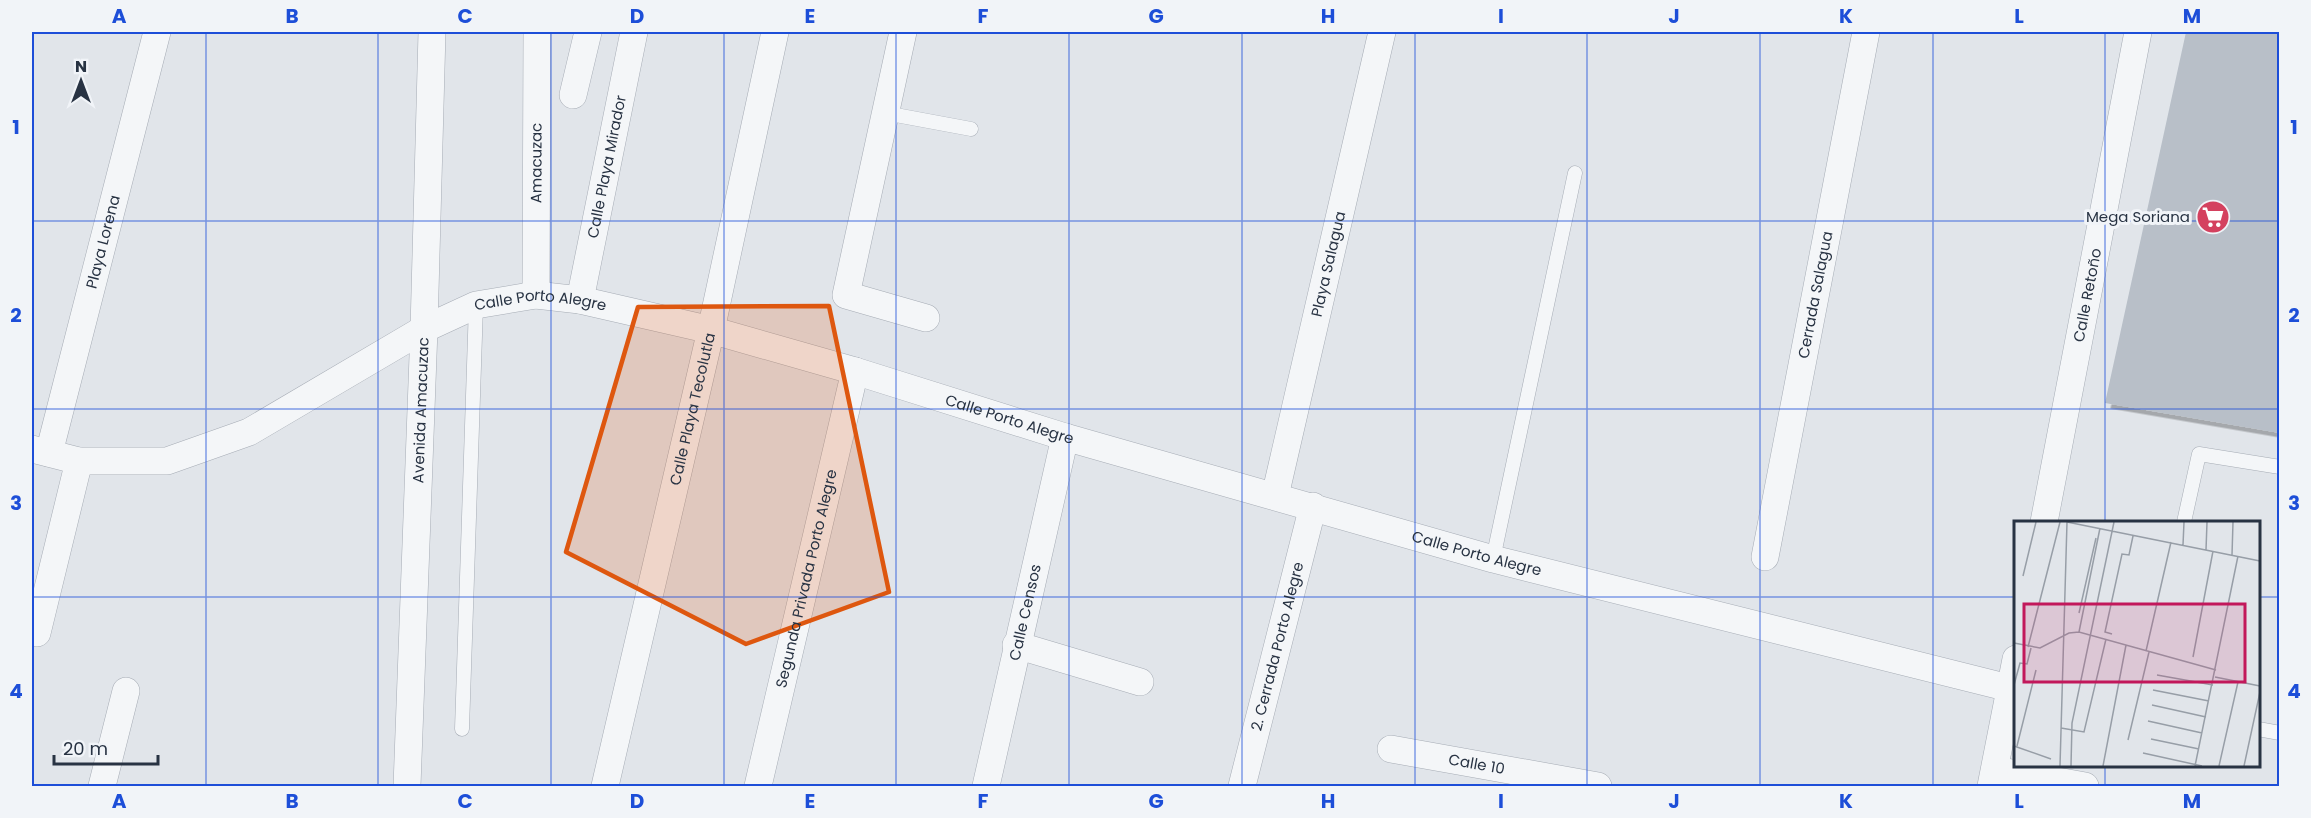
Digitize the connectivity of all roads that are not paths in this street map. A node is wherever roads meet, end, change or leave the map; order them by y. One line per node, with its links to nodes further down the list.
1 (157, 32): 23 (street, Playa Lorena)
2 (432, 32): 19 (street, Avenida Amacuzac)
3 (537, 32): 15 (street, Amacuzac)
4 (588, 32): 11 (street)
5 (634, 32): 16 (street, Calle Playa Mirador)
6 (775, 32): 20 (street, Calle Playa Tecolutla)
7 (903, 32): 12 (street)
8 (1382, 32): 26 (street, Playa Salagua)
9 (1866, 32): 30 (street, Cerrada Salagua)
10 (2138, 32): 28 (street, Calle Retoño)
11 (573, 95)
12 (885, 113): 13 (lane); 18 (street)
13 (971, 129)
14 (1575, 173): 31 (lane)
15 (536, 295): 16 (street, Calle Porto Alegre); 17 (street, Calle Porto Alegre)
16 (580, 300): 20 (street, Calle Porto Alegre)
17 (476, 305): 19 (street, Calle Porto Alegre); 38 (lane)
18 (926, 318)
19 (424, 329): 24 (street, Calle Porto Alegre); 44 (street, Avenida Amacuzac)
20 (711, 330): 21 (street, Calle Porto Alegre); 45 (street, Calle Playa Tecolutla)
21 (855, 371): 22 (street, Calle Porto Alegre); 46 (street, Segunda Privada Porto Alegre)
22 (1065, 437): 26 (street, Calle Porto Alegre); 33 (street, Calle Censos)
23 (40, 451): 24 (street, Calle Porto Alegre)
24 (79, 460): 32 (street)
25 (2280, 467): 29 (lane)
26 (1275, 496): 27 (street, Calle Porto Alegre)
27 (1314, 506): 31 (street, Calle Porto Alegre); 48 (street, 2. Cerrada Porto Alegre)
28 (2044, 521)
29 (2184, 521)
30 (1765, 557)
31 (1493, 559): 36 (street, Calle Porto Alegre)
32 (32, 632)
33 (1016, 645): 35 (street); 47 (street, Calle Censos)
34 (2014, 667): 36 (street)
35 (1140, 682)
36 (2009, 688): 42 (street)
37 (126, 691): 43 (street)
38 (462, 729)
39 (2260, 729): 40 (lane)
40 (2280, 733)
41 (1391, 750): 49 (street, Calle 10)
42 (1993, 778): 50 (street)
43 (102, 786)
44 (407, 786)
45 (605, 786)
46 (758, 786)
47 (986, 786)
48 (1242, 786)
49 (1598, 786)
50 (2085, 786)

